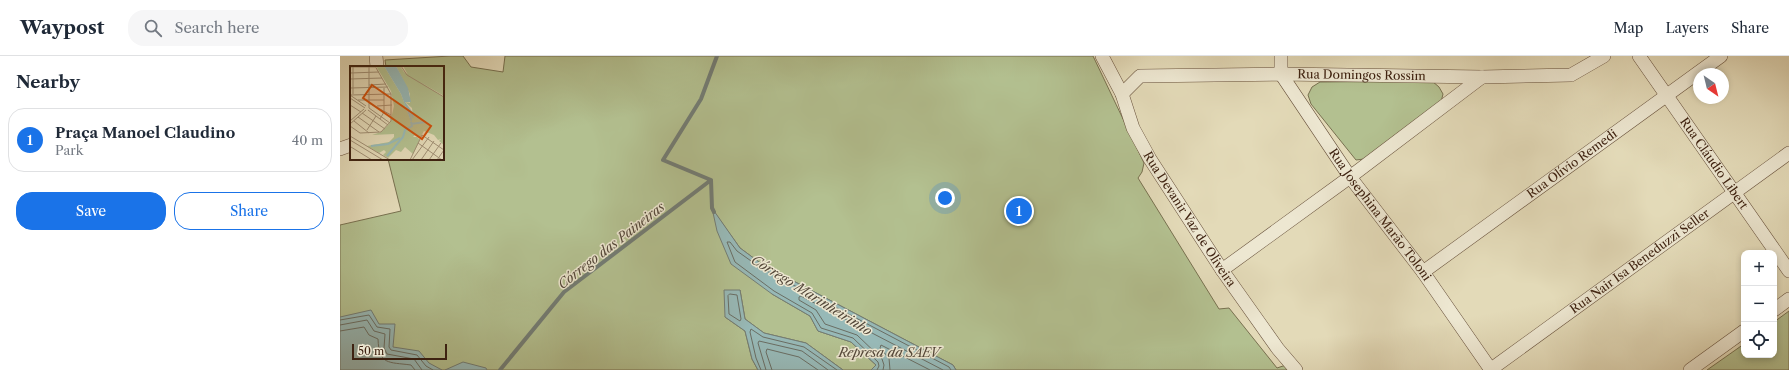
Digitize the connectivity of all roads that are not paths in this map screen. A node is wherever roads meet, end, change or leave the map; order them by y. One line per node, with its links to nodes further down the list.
1 (376, 56): 7 (street)
2 (1102, 56): 10 (street, Rua Devanir Vaz de Oliveira)
3 (1280, 56): 8 (street)
4 (1604, 56): 9 (street, Rua Domingos Rossim)
5 (1639, 56): 11 (street, Rua Cláudio Libert)
6 (1721, 56): 11 (street, Rua Olívio Remedi)
7 (378, 66)
8 (1281, 74): 9 (street, Rua Domingos Rossim); 10 (street, Rua Domingos Rossim); 15 (street, Rua Josephina Marão Toloni)
9 (1482, 77): 15 (street)
10 (1122, 94): 17 (street, Rua Devanir Vaz de Oliveira)
11 (1666, 95): 16 (street, Rua Cláudio Libert); 19 (street, Rua Olívio Remedi)
12 (350, 145): 13 (street)
13 (340, 149)
14 (1789, 153): 16 (street, Rua Nair Isa Beneduzzi Seller)
15 (1350, 177): 17 (street); 19 (street, Rua Josephina Marão Toloni)
16 (1735, 192): 18 (street, Rua Cláudio Libert); 24 (street, Rua Nair Isa Beneduzzi Seller)
17 (1222, 270): 23 (street, Rua Devanir Vaz de Oliveira)
18 (1789, 271)
19 (1423, 272): 24 (street, Rua Josephina Marão Toloni)
20 (1789, 299): 21 (street)
21 (1777, 308)
22 (1741, 333): 25 (street)
23 (1296, 370)
24 (1490, 370)
25 (1690, 370)

